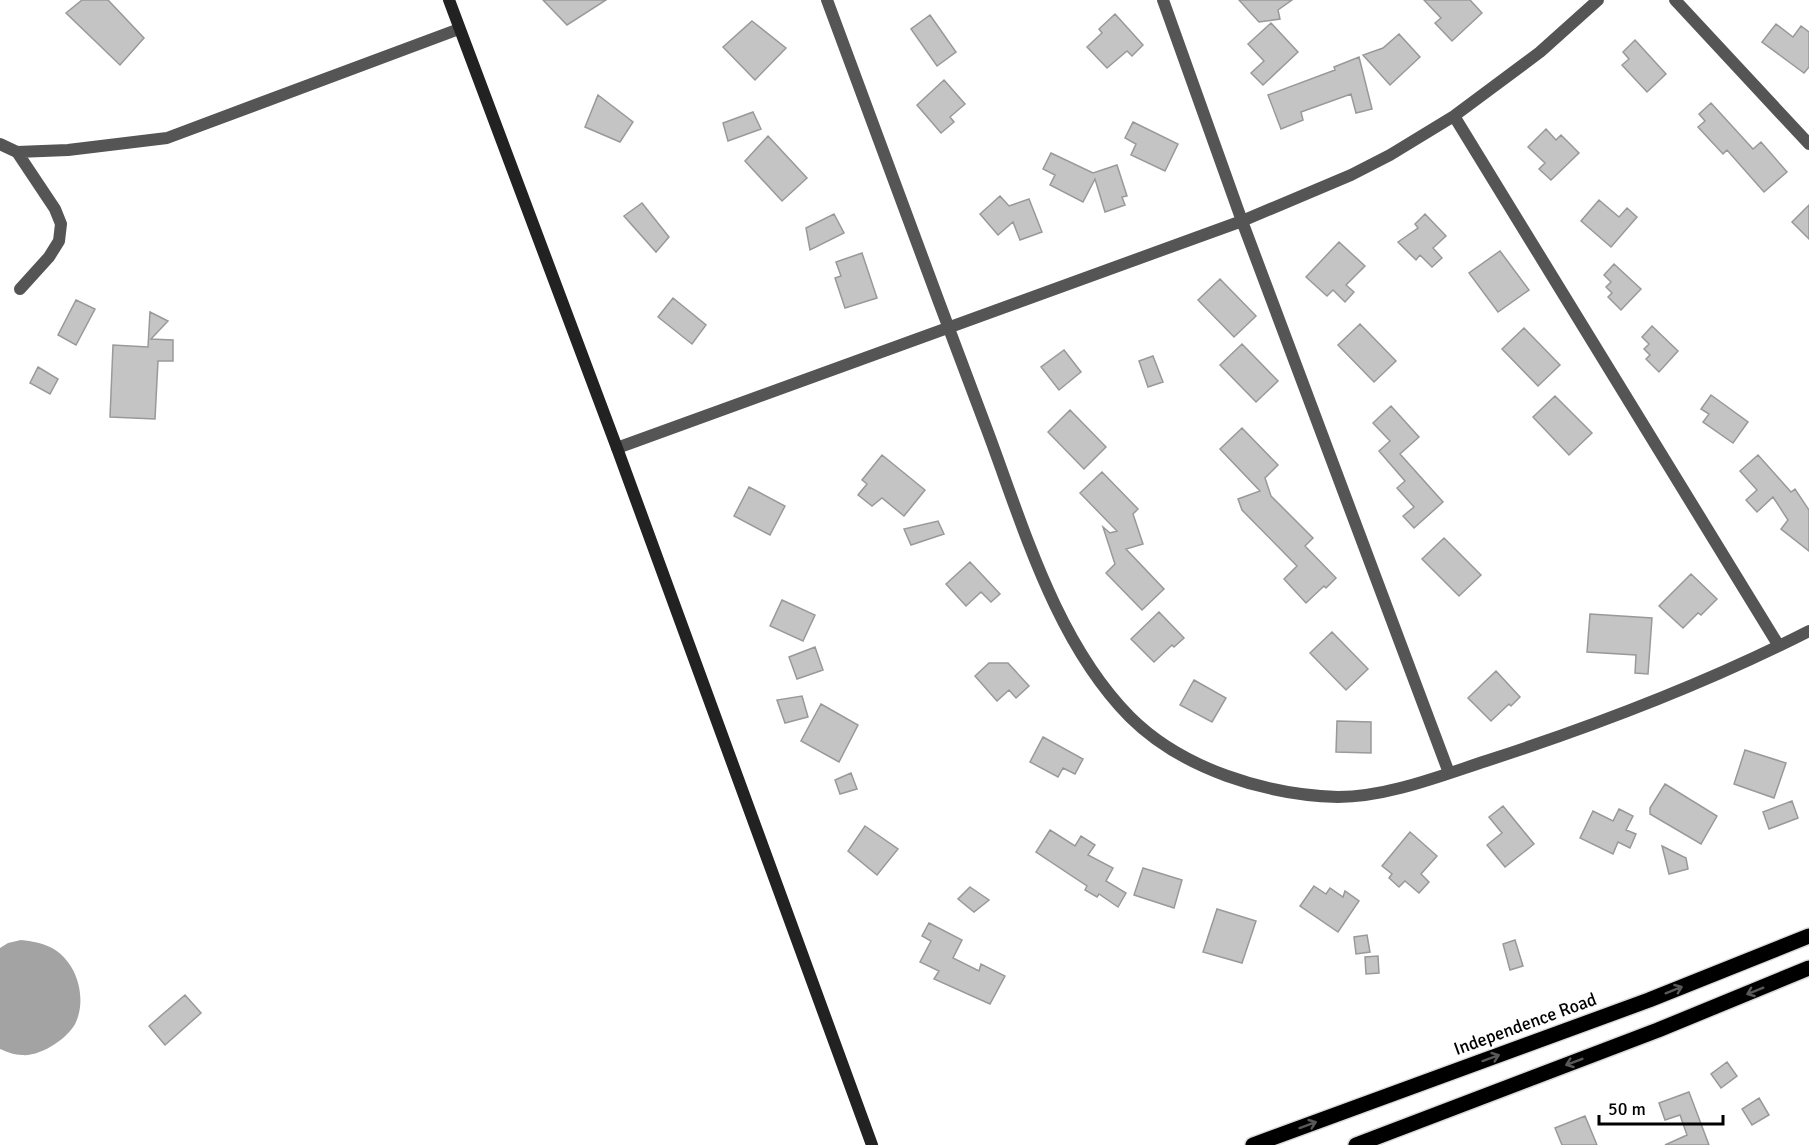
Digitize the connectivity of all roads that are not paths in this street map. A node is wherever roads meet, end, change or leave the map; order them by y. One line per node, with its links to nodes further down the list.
1 (449, 0): 6 (street)
2 (827, 0): 13 (street)
3 (1163, 0): 11 (street)
4 (1598, 0): 7 (street)
5 (1675, 0): 9 (street)
6 (459, 29): 10 (street); 14 (street)
7 (1454, 116): 11 (street); 16 (street)
8 (0, 144): 10 (street)
9 (1809, 144)
10 (17, 152): 12 (street)
11 (1242, 221): 13 (street); 17 (street)
12 (20, 289)
13 (948, 329): 14 (street); 17 (street)
14 (618, 448): 20 (street)
15 (1809, 631): 16 (street)
16 (1779, 646): 17 (street)
17 (1449, 773)
18 (1809, 936): 21 (main road, Independence Road, one-way to 18)
19 (1809, 968): 22 (main road, one-way to 22)
20 (872, 1145)
21 (1253, 1145)
22 (1356, 1145)

